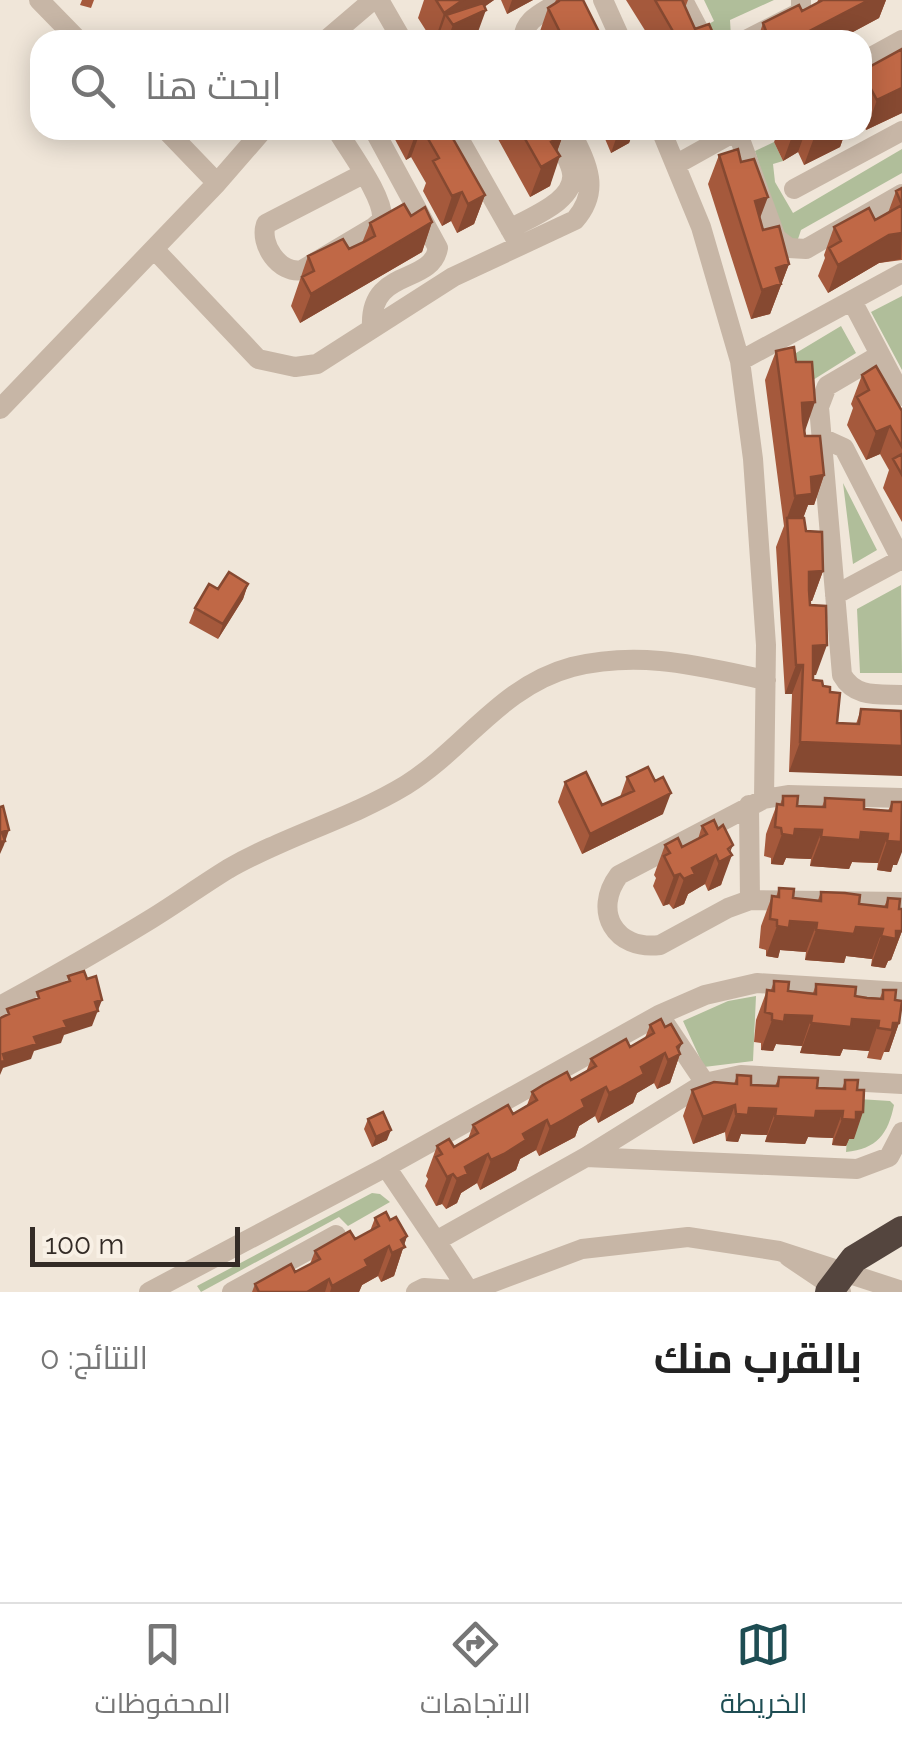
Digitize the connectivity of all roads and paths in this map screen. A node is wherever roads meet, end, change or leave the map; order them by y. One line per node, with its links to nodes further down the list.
1 (39, 0): 7 (street)
2 (376, 0): 8 (street); 9 (street)
3 (562, 0): 10 (street)
4 (603, 0): 11 (street)
5 (682, 0): 12 (street)
6 (801, 0): 13 (street)
7 (68, 30)
8 (338, 30)
9 (396, 30)
10 (526, 30)
11 (616, 30)
12 (698, 30)
13 (765, 30)
14 (902, 40): 15 (street)
15 (872, 56)
16 (902, 132): 30 (street)
17 (176, 140): 29 (street)
18 (254, 140): 29 (street)
19 (343, 140): 28 (street)
20 (379, 140): 36 (street)
21 (460, 140): 32 (street)
22 (556, 140): 32 (street)
23 (575, 140): 32 (street)
24 (666, 140): 27 (street)
25 (720, 140): 27 (street)
26 (742, 140): 31 (street)
27 (677, 164): 38 (street)
28 (363, 174): 28 (street)
29 (217, 183): 33 (street)
30 (794, 189)
31 (902, 194)
32 (515, 238): 36 (street)
33 (154, 249): 36 (street); 40 (street)
34 (902, 274): 35 (street)
35 (852, 301): 37 (street); 38 (street)
36 (372, 327)
37 (880, 355): 39 (street); 41 (street)
38 (740, 361): 44 (street)
39 (902, 396)
40 (0, 409)
41 (822, 438): 42 (street); 43 (street)
42 (902, 560): 43 (street)
43 (835, 596): 45 (street)
44 (766, 680): 47 (street); 50 (street)
45 (902, 694)
46 (902, 798): 47 (street)
47 (756, 802): 48 (street); 48 (street)
48 (750, 900): 49 (street)
49 (902, 902)
50 (94, 952): 52 (street); 53 (street)
51 (902, 992): 54 (street)
52 (0, 993)
53 (0, 1006)
54 (659, 1015): 55 (street); 59 (street)
55 (705, 1083): 56 (street); 58 (street)
56 (902, 1084)
57 (902, 1132): 58 (street)
58 (586, 1158): 62 (street)
59 (386, 1167): 62 (street); 63 (street)
60 (902, 1230): 64 (highway)
61 (336, 1235): 68 (street)
62 (436, 1242): 66 (street)
63 (179, 1285): 67 (street)
64 (836, 1286): 65 (street); 66 (street)
65 (902, 1290)
66 (468, 1291): 69 (street)
67 (149, 1292)
68 (232, 1292)
69 (416, 1292)

